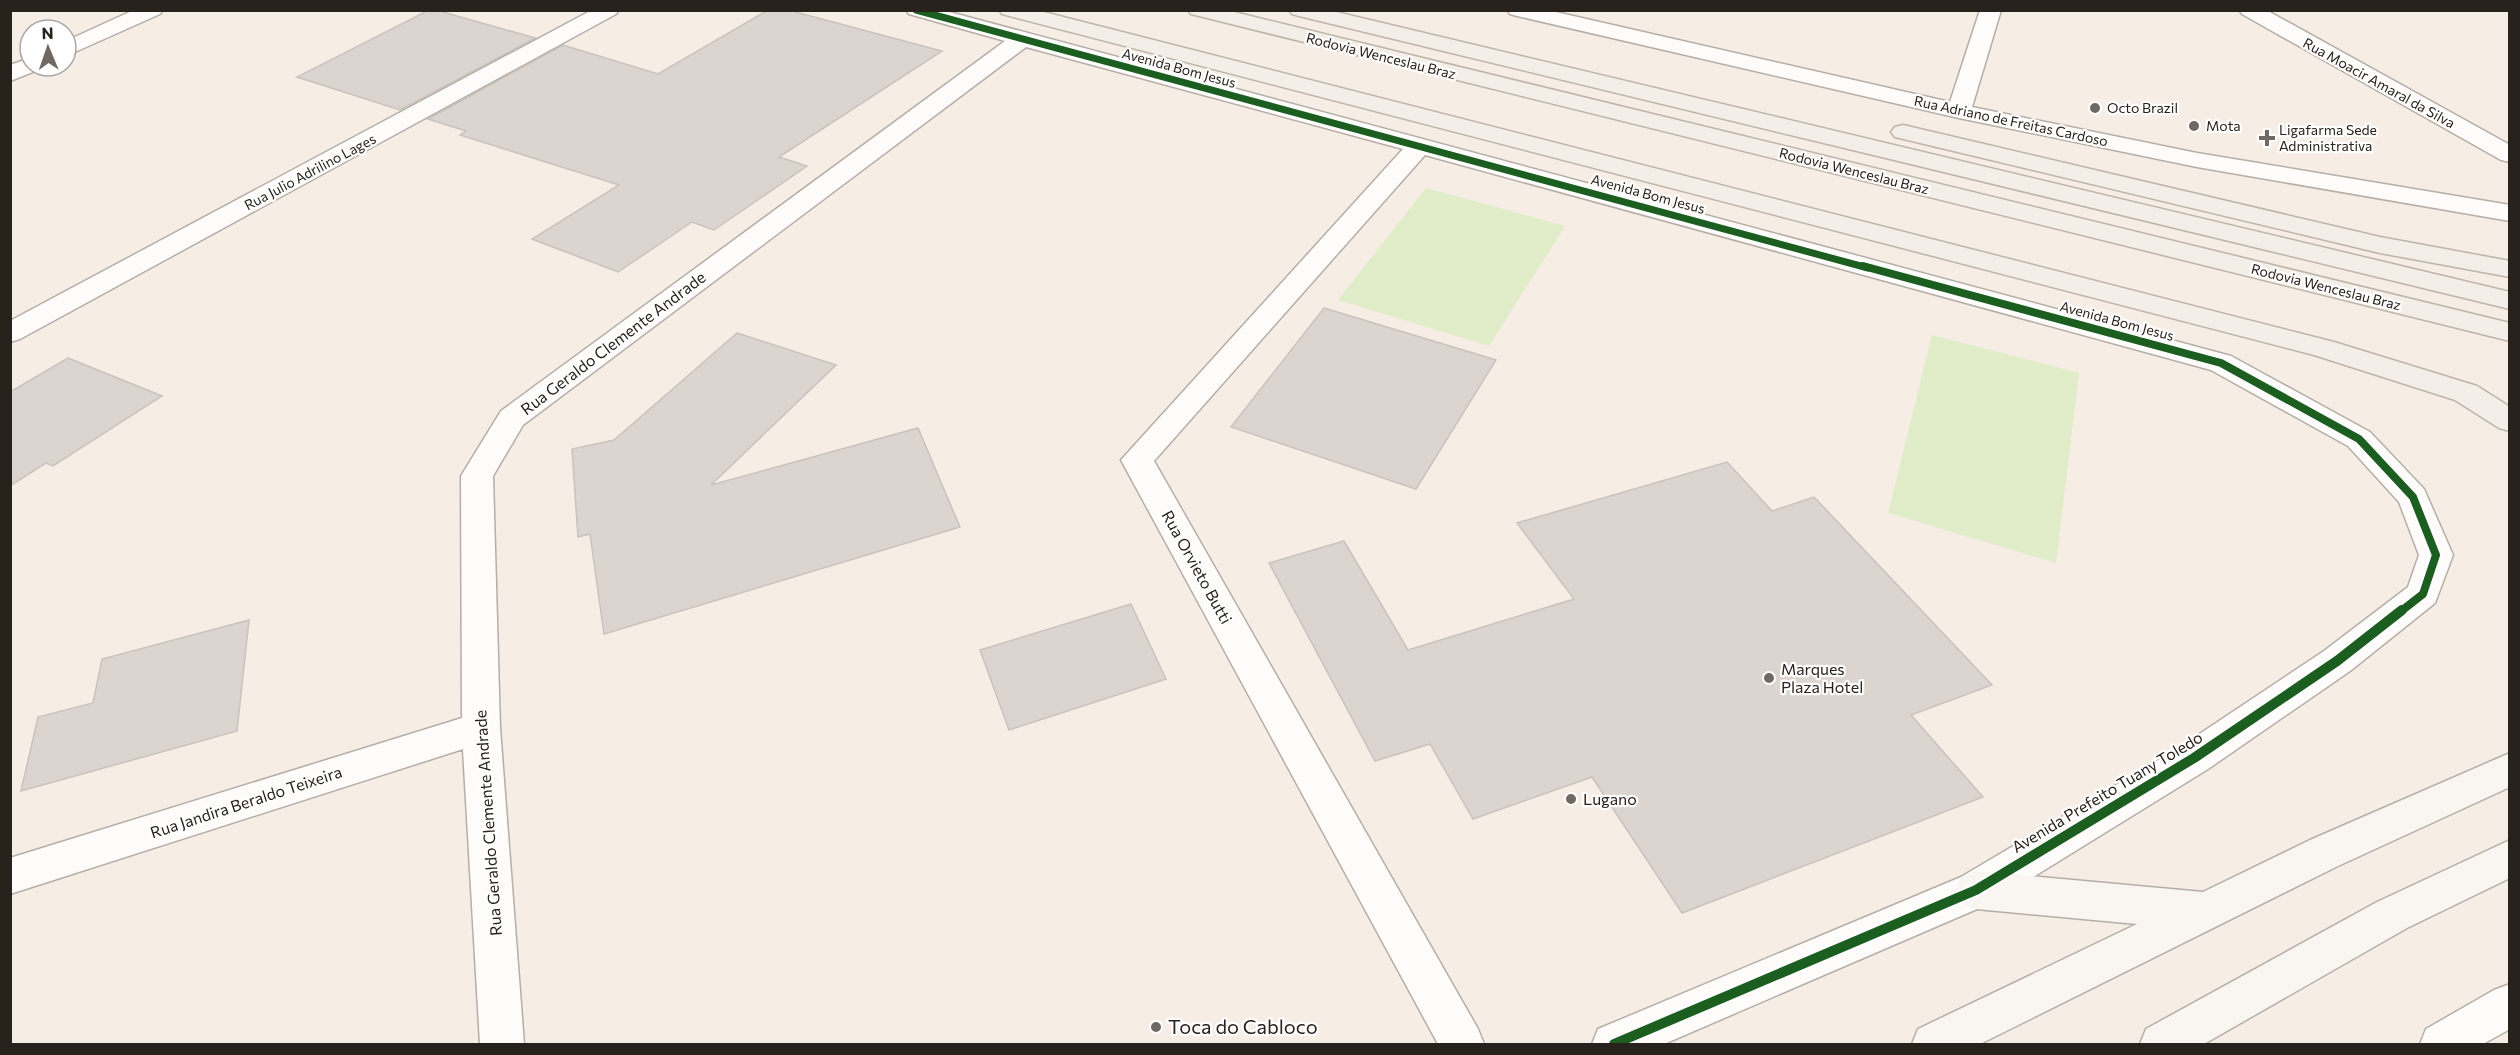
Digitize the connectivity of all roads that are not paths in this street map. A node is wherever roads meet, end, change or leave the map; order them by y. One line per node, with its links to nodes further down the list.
1 (153, 10): 14 (street)
2 (609, 10): 24 (street, Rua Julio Adrilino Lages)
3 (916, 10): 13 (street, Avenida Bom Jesus)
4 (1009, 10): 25 (main road)
5 (1198, 10): 23 (main road, Rodovia Wenceslau Braz)
6 (1299, 10): 22 (main road, Rodovia Wenceslau Braz)
7 (1394, 10): 16 (main road)
8 (1517, 10): 12 (street, Rua Adriano de Freitas Cardoso)
9 (1621, 10): 12 (street)
10 (1991, 10): 15 (street)
11 (2249, 10): 19 (street, Rua Moacir Amaral da Silva)
12 (1606, 31): 15 (street, Rua Adriano de Freitas Cardoso)
13 (1022, 39): 18 (street, Avenida Bom Jesus); 27 (street, Rua Geraldo Clemente Andrade)
14 (78, 44)
15 (1959, 111): 20 (street, Rua Adriano de Freitas Cardoso)
16 (1835, 115)
17 (1881, 126): 21 (main road)
18 (1420, 146): 26 (street, Avenida Bom Jesus); 36 (street, Rua Orvieto Butti)
19 (2510, 154)
20 (2510, 213)
21 (2510, 270)
22 (2510, 301)
23 (2510, 332)
24 (10, 333)
25 (2510, 421)
26 (2359, 439): 31 (street, Avenida Prefeito Tuany Toledo)
27 (481, 728): 30 (street, Rua Jandira Beraldo Teixeira); 35 (street, Rua Geraldo Clemente Andrade)
28 (2510, 769): 32 (main road)
29 (2510, 858): 34 (main road)
30 (10, 876)
31 (1976, 890): 32 (main road); 37 (street, Avenida Prefeito Tuany Toledo)
32 (2205, 910): 38 (main road)
33 (2510, 1005): 40 (street)
34 (2214, 1028): 39 (main road)
35 (502, 1044)
36 (1462, 1044)
37 (1614, 1044)
38 (1934, 1044)
39 (2162, 1044)
40 (2442, 1044)

